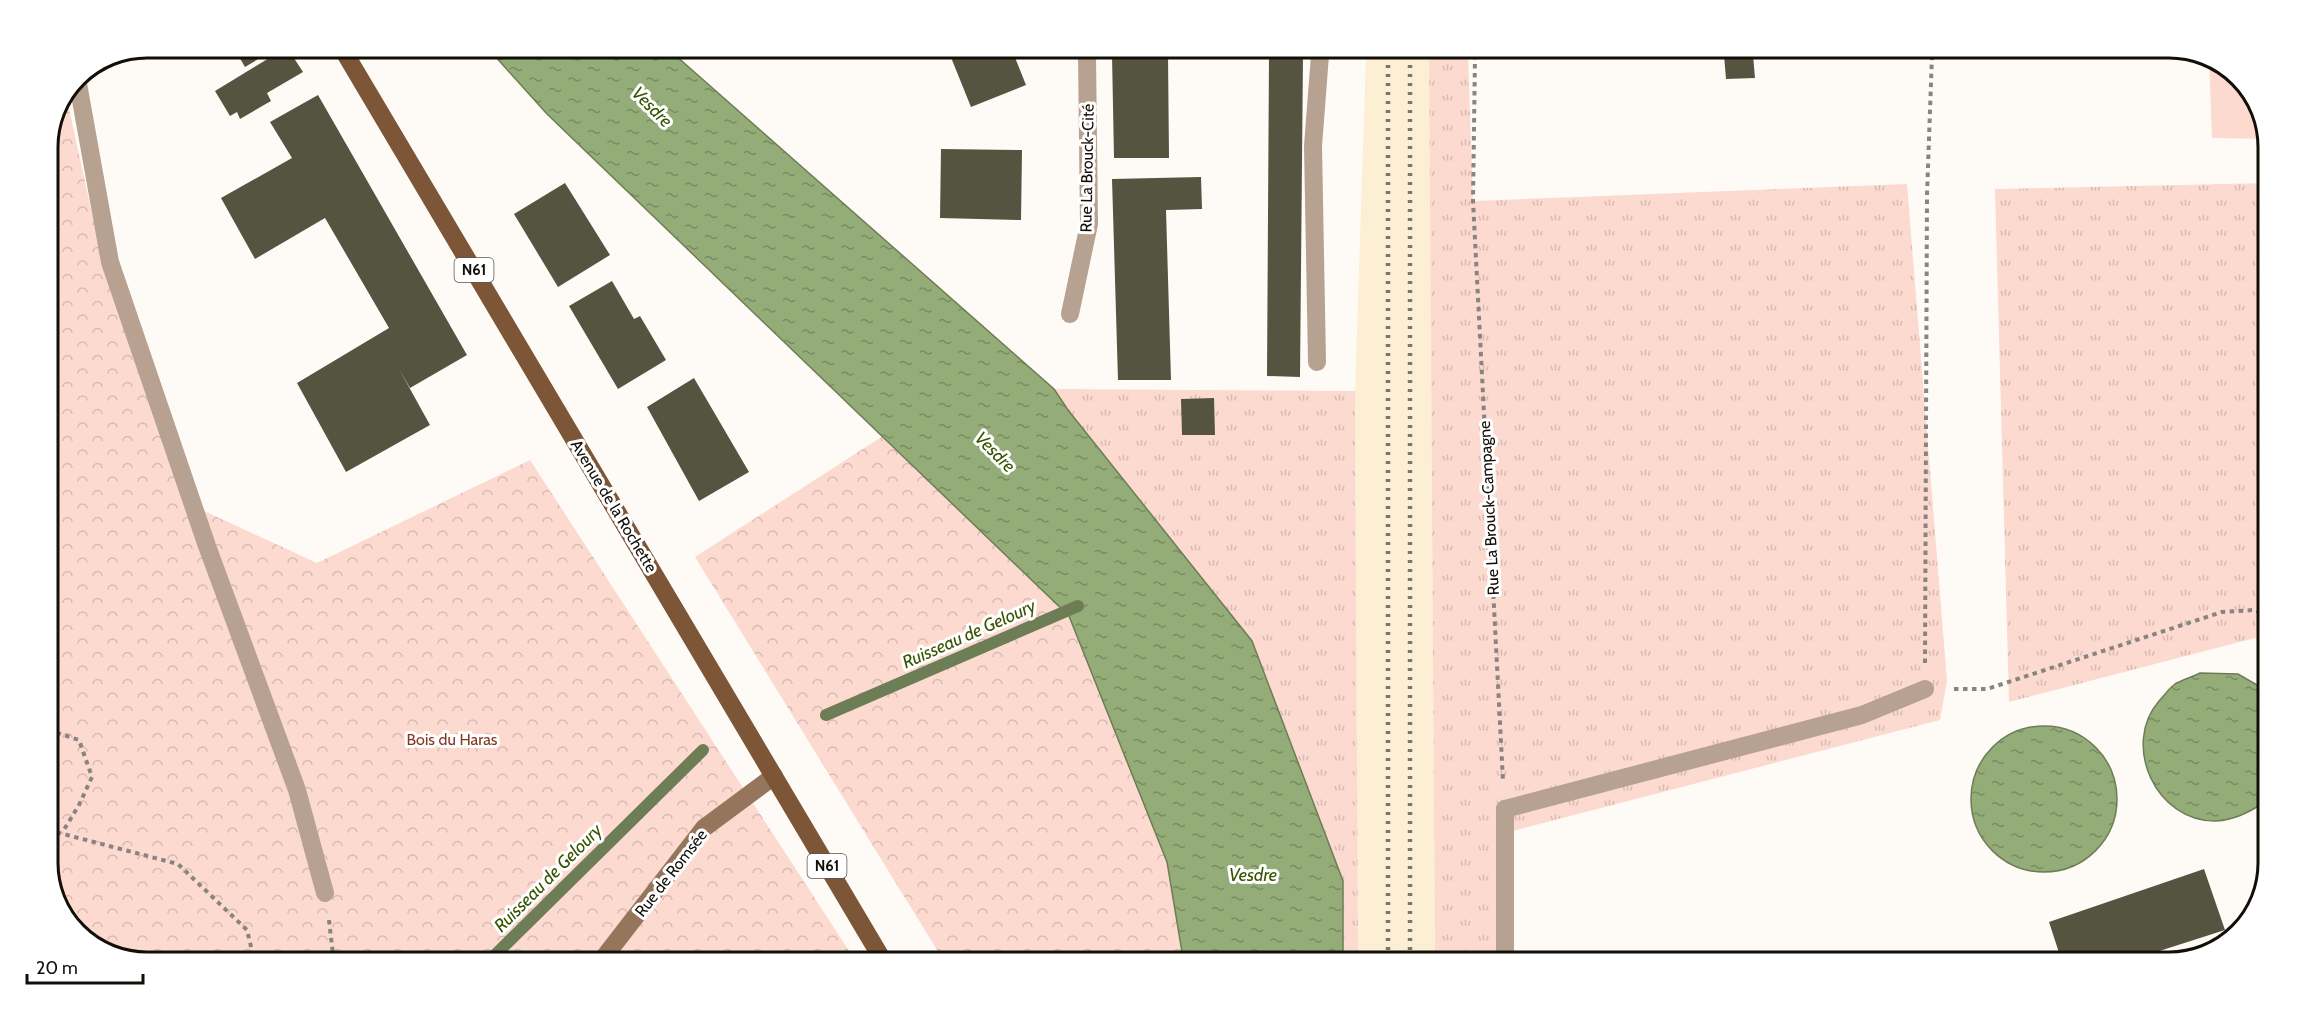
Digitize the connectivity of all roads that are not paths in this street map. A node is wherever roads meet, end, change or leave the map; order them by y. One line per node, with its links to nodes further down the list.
1 (347, 58): 8 (main road, Avenue de la Rochette / N61)
2 (1087, 58): 5 (street, Rue La Brouck-Cité)
3 (1320, 58): 6 (street)
4 (79, 92): 9 (street)
5 (1070, 314)
6 (1317, 362)
7 (1925, 689): 12 (street)
8 (774, 776): 10 (street, Rue de Romsée); 11 (main road, Avenue de la Rochette / N61)
9 (325, 893)
10 (608, 952)
11 (878, 952)
12 (1505, 952)

